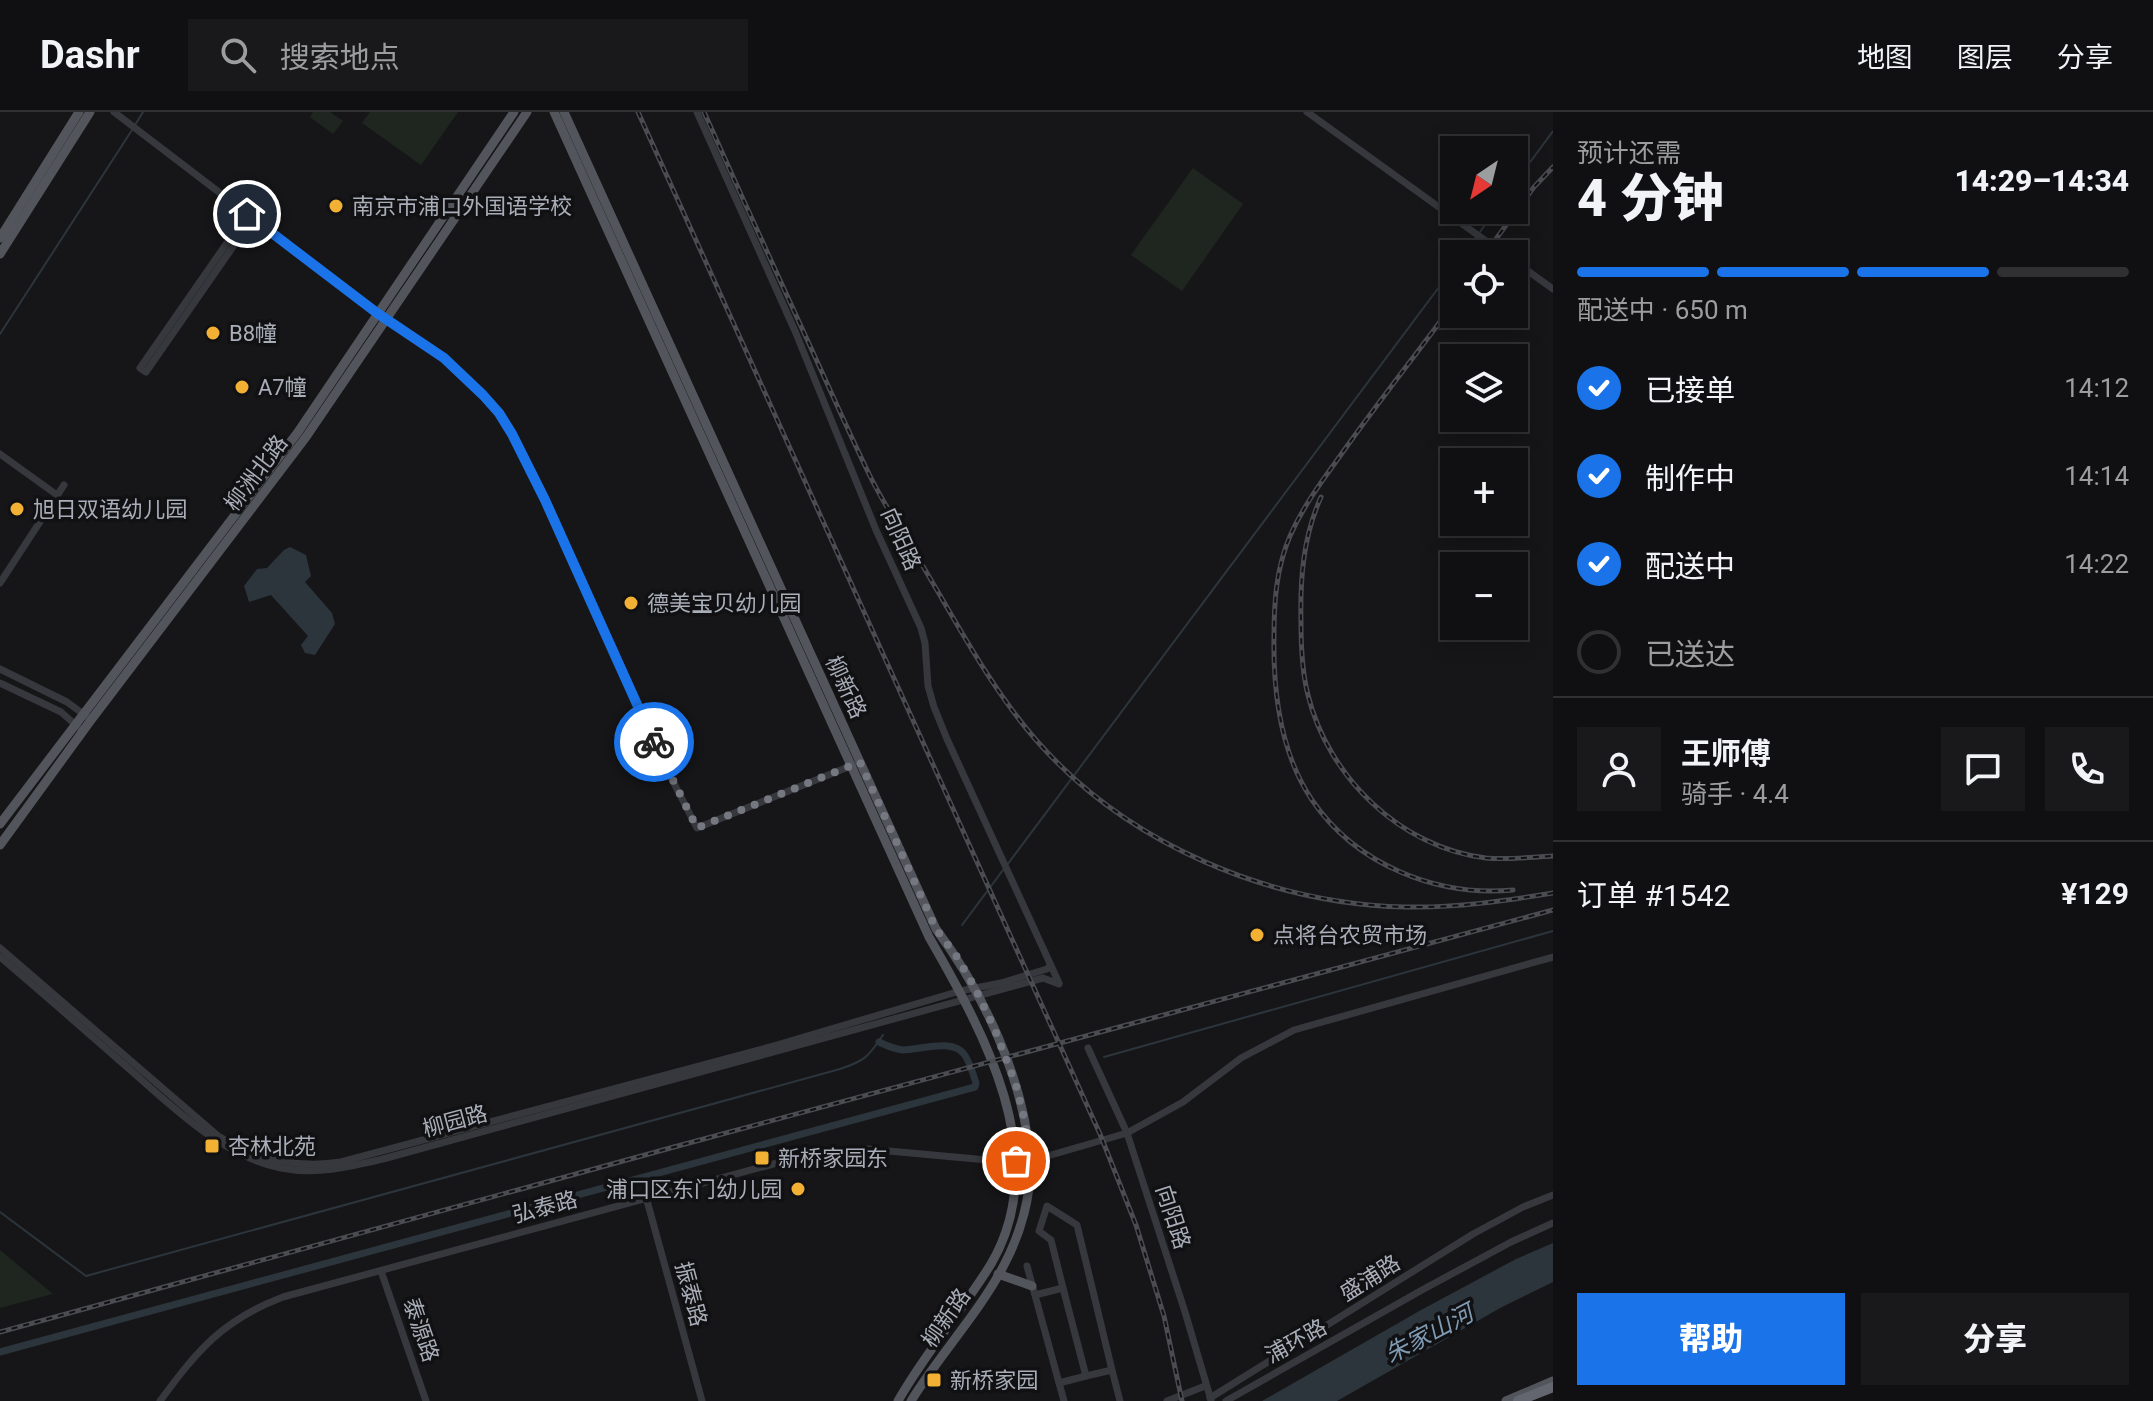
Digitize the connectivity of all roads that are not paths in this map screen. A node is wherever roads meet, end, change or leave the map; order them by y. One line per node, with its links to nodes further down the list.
1 (79, 112): 11 (main road)
2 (90, 112): 13 (main road)
3 (114, 112): 10 (street)
4 (514, 112): 16 (main road, 柳洲北路)
5 (527, 112): 17 (main road, 柳洲北路)
6 (554, 112): 26 (main road, 柳新路)
7 (564, 112): 26 (main road, 柳新路)
8 (697, 112): 32 (street, 向阳路)
9 (1307, 112): 12 (street)
10 (250, 216): 10 (street); 16 (street)
11 (0, 238)
12 (1485, 240)
13 (0, 254)
14 (1528, 271): 15 (street)
15 (1553, 289)
16 (377, 313): 17 (street); 24 (main road, 柳洲北路)
17 (386, 319): 24 (main road, 柳洲北路); 26 (street)
18 (0, 454): 20 (street)
19 (64, 485): 20 (street)
20 (57, 495): 21 (street)
21 (0, 583)
22 (0, 669): 24 (street)
23 (0, 683): 25 (street)
24 (87, 717): 25 (main road, 柳洲北路)
25 (79, 727): 27 (main road, 柳洲北路); 28 (main road, 柳洲北路)
26 (856, 764): 33 (main road, 柳新路); 34 (main road, 柳新路)
27 (0, 824)
28 (0, 845)
29 (0, 948): 34 (street, 柳园路)
30 (0, 957): 34 (street, 柳园路)
31 (1553, 957): 36 (street, 弘泰路)
32 (1050, 966): 33 (street); 33 (street, 向阳路)
33 (976, 992): 34 (street); 37 (main road, 柳新路)
34 (962, 995): 38 (main road, 柳新路)
35 (1088, 1048): 36 (street, 向阳路)
36 (1127, 1133): 37 (street, 弘泰路); 51 (street, 向阳路)
37 (1030, 1159): 38 (street, 弘泰路); 44 (main road, 柳新路)
38 (1016, 1161): 40 (street, 弘泰路); 56 (main road, 柳新路)
39 (1553, 1195): 52 (street, 盛浦路)
40 (646, 1197): 43 (street, 弘泰路); 55 (street, 振泰路)
41 (1553, 1223): 61 (street, 浦环路)
42 (1027, 1266): 46 (street)
43 (381, 1271): 53 (street, 弘泰路); 54 (street, 泰源路)
44 (998, 1274): 46 (main road); 57 (main road, 柳新路)
45 (1063, 1288): 46 (street); 47 (street); 48 (street)
46 (1034, 1291): 49 (street)
47 (1112, 1370): 48 (street); 59 (street)
48 (1086, 1376): 49 (street)
49 (1059, 1383): 58 (street)
50 (1553, 1384): 62 (main road); 63 (highway)
51 (1205, 1386): 52 (street, 向阳路); 60 (street)
52 (1211, 1399)
53 (160, 1401)
54 (426, 1401)
55 (702, 1401)
56 (898, 1401)
57 (911, 1401)
58 (1064, 1401)
59 (1120, 1401)
60 (1167, 1401)
61 (1226, 1401)
62 (1506, 1401)
63 (1518, 1401)

